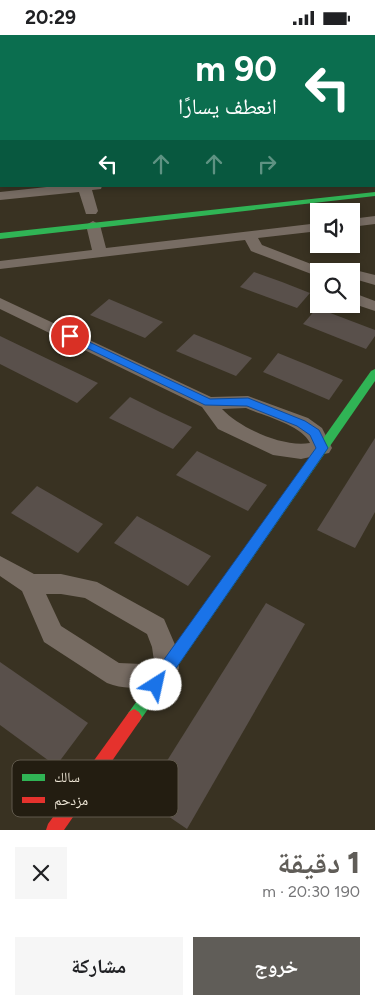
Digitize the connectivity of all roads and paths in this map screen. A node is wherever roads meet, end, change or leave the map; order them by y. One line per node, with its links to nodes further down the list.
1 (91, 187): 4 (street); 6 (street)
2 (275, 191): 5 (main road)
3 (375, 194): 5 (main road)
4 (0, 196)
5 (282, 204): 9 (main road)
6 (91, 211)
7 (375, 221): 8 (street)
8 (360, 222)
9 (93, 225): 11 (main road); 13 (street)
10 (310, 228): 12 (street)
11 (0, 236)
12 (250, 236): 13 (street); 15 (street)
13 (100, 253): 14 (street)
14 (0, 265)
15 (310, 269)
16 (360, 276): 17 (street)
17 (375, 280)
18 (360, 300): 20 (street)
19 (0, 303): 22 (street)
20 (375, 306)
21 (375, 373): 23 (main road)
22 (209, 403): 23 (street); 23 (street)
23 (322, 448): 26 (main road)
24 (0, 565): 25 (street)
25 (31, 584): 26 (street); 26 (street)
26 (167, 668): 27 (main road)
27 (103, 760)
28 (63, 817): 29 (main road)
29 (54, 830)

